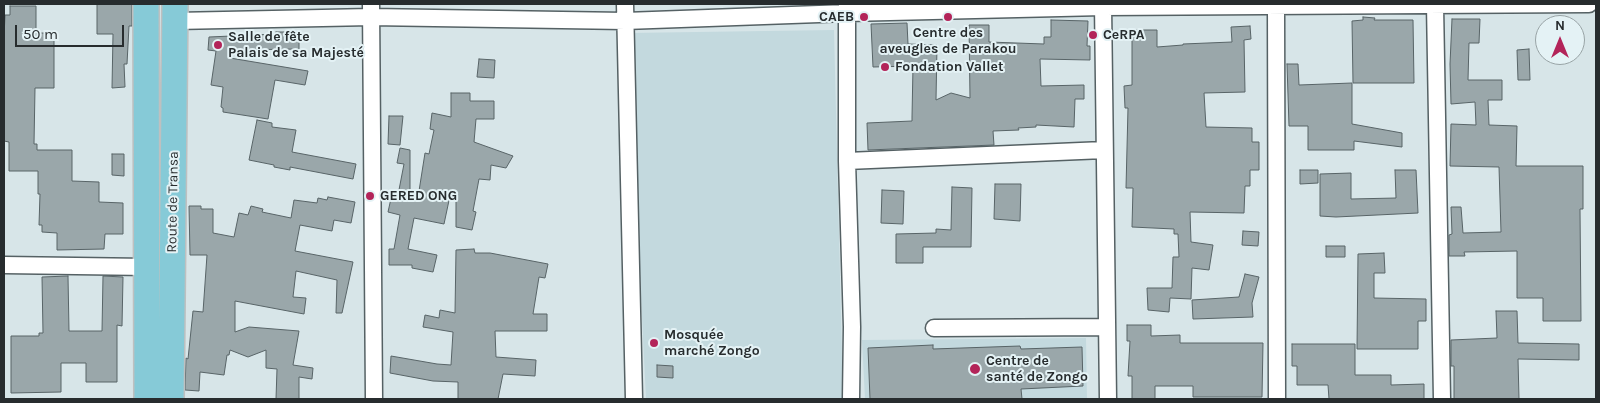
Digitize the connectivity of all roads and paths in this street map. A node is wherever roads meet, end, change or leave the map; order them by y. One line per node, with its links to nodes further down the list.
1 (146, 4): 14 (main road, Route de Transa)
2 (625, 4): 10 (street)
3 (1589, 4): 4 (street)
4 (1435, 5): 6 (street); 24 (street)
5 (1103, 6): 6 (street); 7 (street); 11 (street)
6 (1276, 6): 23 (street)
7 (847, 8): 10 (street); 12 (street)
8 (371, 11): 9 (street); 10 (street); 19 (street)
9 (175, 12): 18 (main road, Route de Transa)
10 (625, 21): 20 (street)
11 (1104, 150): 12 (street); 15 (street)
12 (847, 161): 21 (street)
13 (4, 265): 14 (street)
14 (148, 267): 17 (main road, Route de Transa)
15 (1107, 327): 16 (street); 22 (street)
16 (934, 328)
17 (147, 399)
18 (170, 399)
19 (374, 399)
20 (634, 399)
21 (851, 399)
22 (1108, 399)
23 (1277, 399)
24 (1442, 399)

